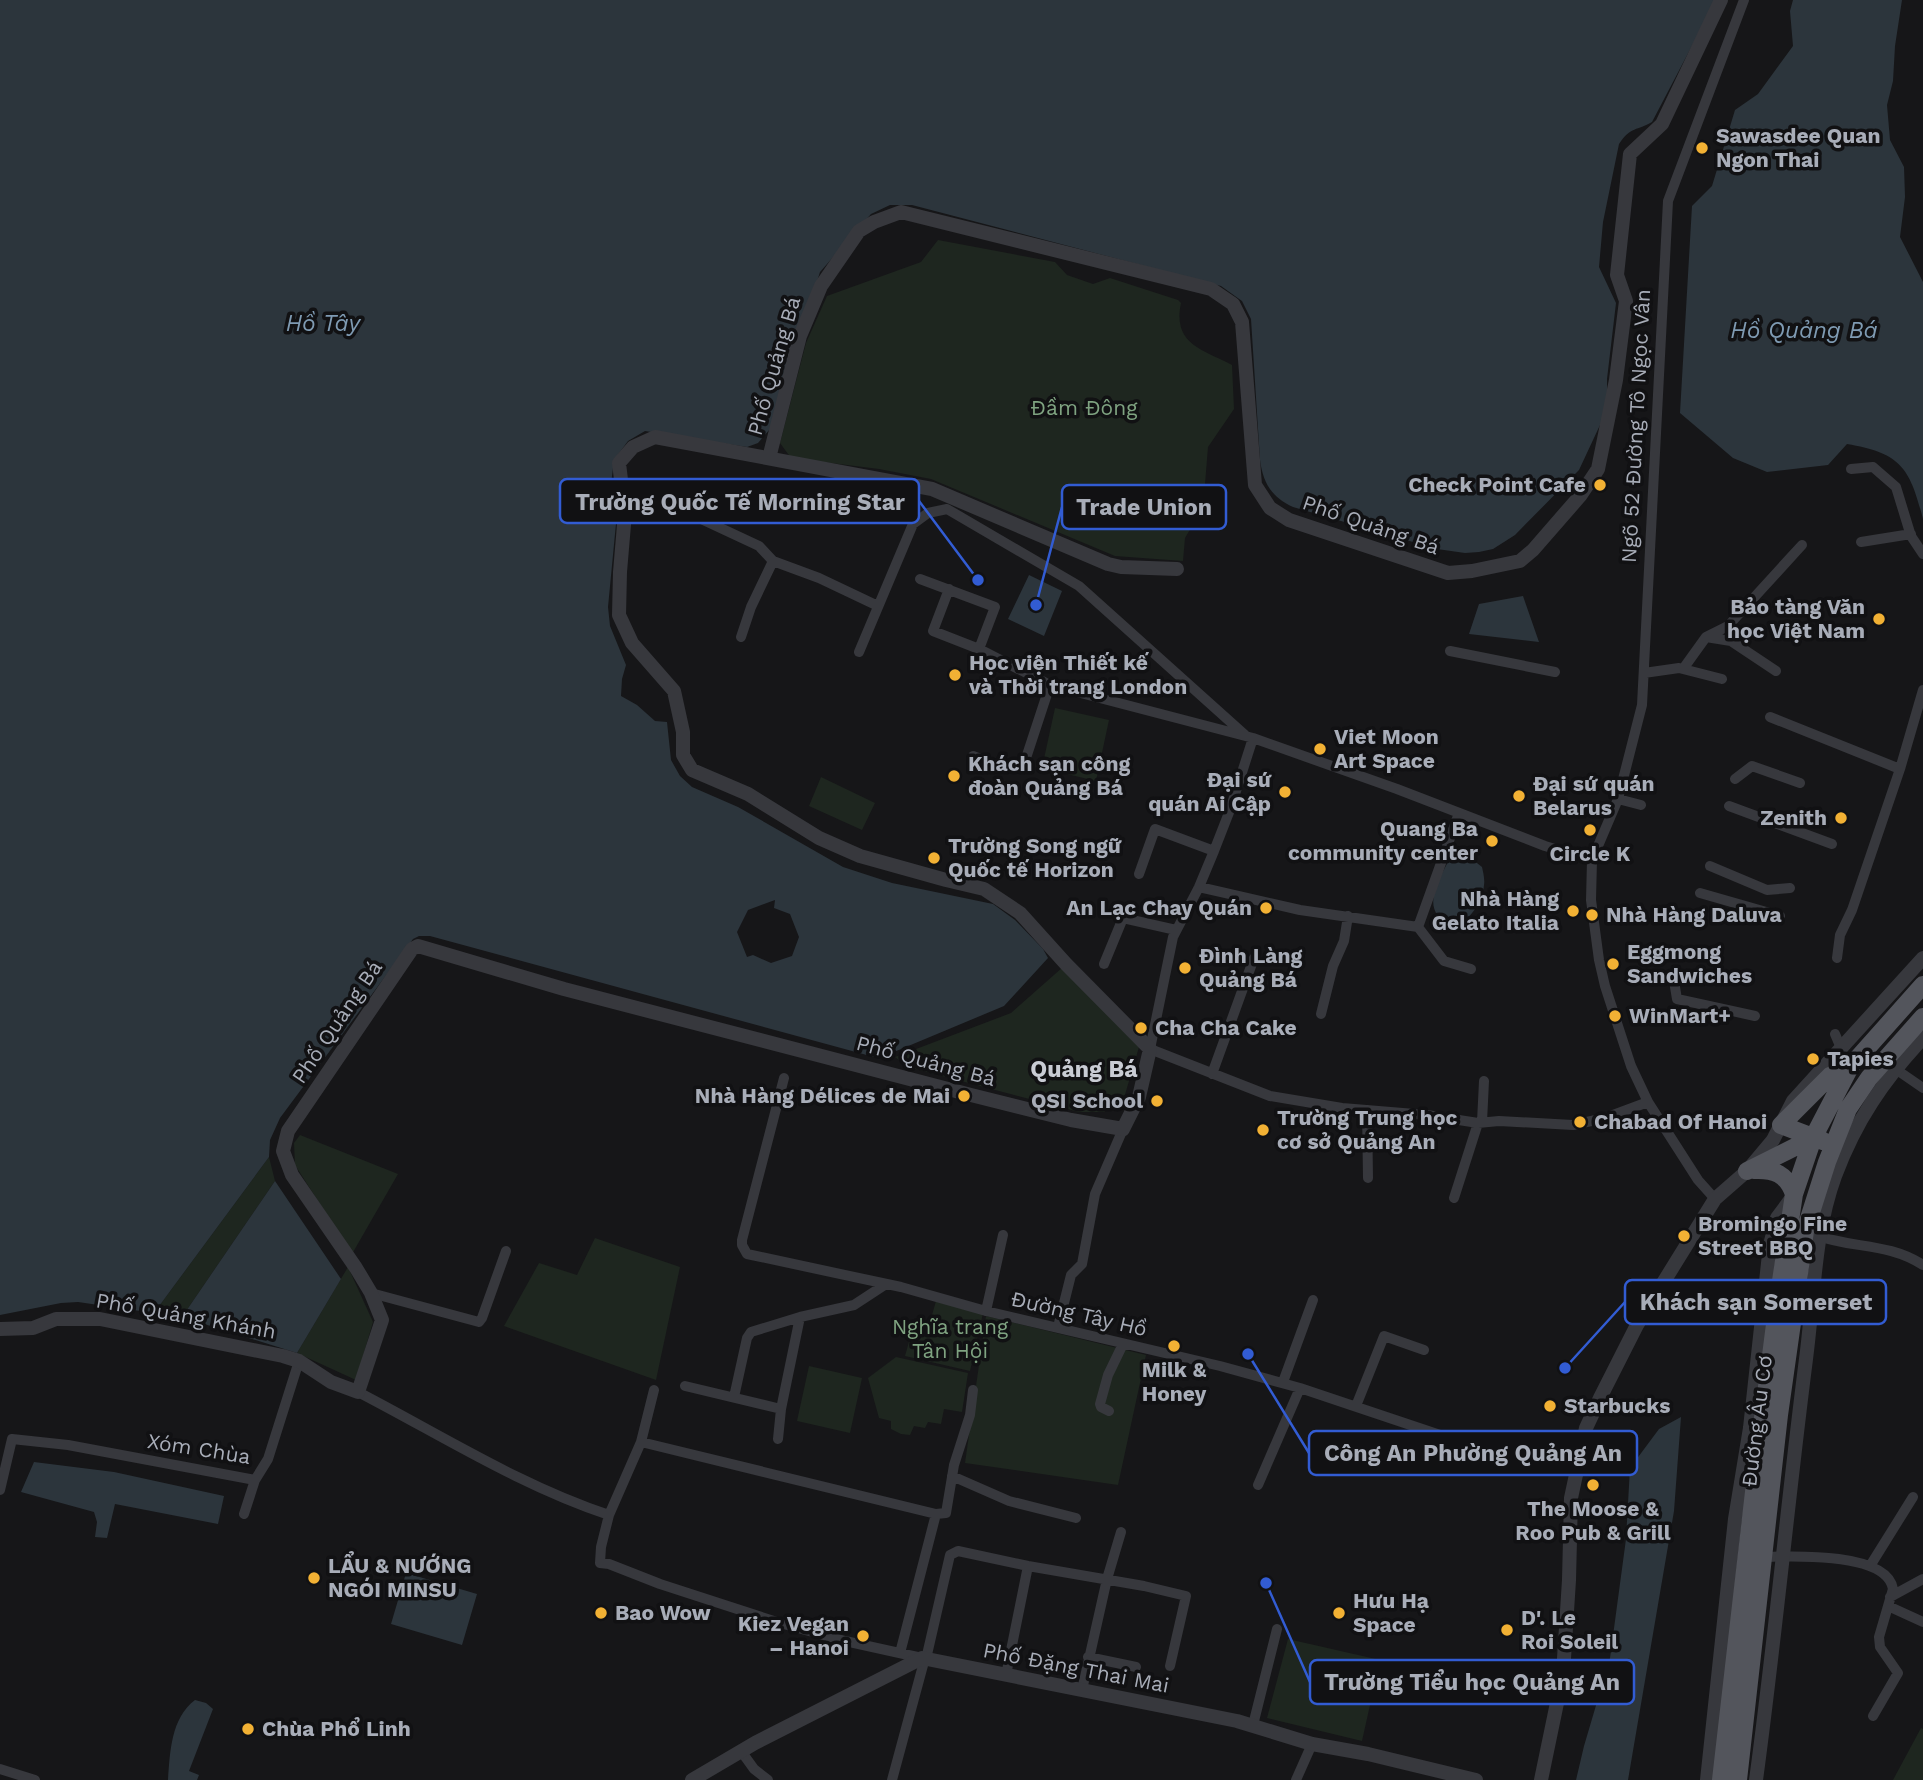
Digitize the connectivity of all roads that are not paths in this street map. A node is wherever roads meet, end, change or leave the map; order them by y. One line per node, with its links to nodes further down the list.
1 (1721, 0): 3 (street, Phố Quảng Bá)
2 (1744, 0): 23 (street, Ngõ 52 Đường Tô Ngọc Vân)
3 (769, 458): 11 (street, Phố Quảng Bá); 62 (street, Phố Quảng Bá)
4 (1851, 469): 6 (street)
5 (684, 511): 10 (street)
6 (1910, 534): 7 (street); 9 (street)
7 (1861, 542)
8 (1802, 545): 16 (street)
9 (1923, 554)
10 (773, 561): 14 (street); 15 (street)
11 (1177, 569)
12 (920, 579): 13 (street)
13 (949, 589): 17 (street); 17 (street)
14 (878, 606): 19 (street); 28 (street)
15 (741, 637)
16 (1706, 637): 20 (street); 21 (street)
17 (979, 649): 25 (street)
18 (1450, 651): 22 (street)
19 (859, 652)
20 (1683, 669): 23 (street); 24 (street)
21 (1776, 671)
22 (1555, 672)
23 (1644, 673): 33 (street, Ngõ 52 Đường Tô Ngọc Vân)
24 (1722, 679)
25 (1049, 685): 28 (street); 29 (street)
26 (1923, 690): 30 (street)
27 (1770, 718): 30 (street)
28 (1250, 737): 36 (street); 38 (street)
29 (973, 756)
30 (1900, 769): 50 (street)
31 (1735, 779): 32 (street)
32 (1800, 783)
33 (1618, 799): 34 (street); 39 (street, Ngõ 52 Đường Tô Ngọc Vân)
34 (1641, 804)
35 (1729, 806): 37 (street)
36 (1459, 813): 39 (street); 47 (street)
37 (1832, 844)
38 (1214, 851): 41 (street); 42 (street)
39 (1592, 859): 69 (street)
40 (1710, 866): 43 (street)
41 (1139, 874)
42 (1199, 887): 45 (street); 48 (street)
43 (1790, 888)
44 (1700, 893): 46 (street)
45 (1348, 916): 47 (street); 56 (street)
46 (1780, 916)
47 (1418, 927): 53 (street)
48 (1176, 930): 52 (street); 62 (street)
49 (1254, 958): 65 (street)
50 (1837, 958)
51 (1923, 958): 61 (street)
52 (1104, 964)
53 (1471, 969)
54 (1673, 975): 57 (street)
55 (1923, 985): 63 (main road, Đường Âu Cơ)
56 (1321, 1014)
57 (1755, 1016)
58 (1923, 1017): 75 (main road, Đường Âu Cơ)
59 (1835, 1034): 61 (street)
60 (1923, 1038): 64 (street, Đường Âu Cơ)
61 (1841, 1048): 72 (street)
62 (1150, 1049): 65 (street); 73 (street)
63 (1850, 1067): 72 (main road); 74 (main road, Đường Âu Cơ)
64 (1894, 1069): 68 (street); 81 (street, Đường Âu Cơ)
65 (1212, 1074): 70 (street)
66 (784, 1077): 85 (street, Đường Tây Hồ)
67 (1484, 1081): 71 (street)
68 (1923, 1088)
69 (1648, 1102): 71 (street); 80 (street)
70 (1367, 1110): 71 (street); 77 (street)
71 (1480, 1123): 79 (street)
72 (1781, 1125): 74 (main road); 76 (street)
73 (1123, 1129): 86 (street, Phố Quảng Bá); 90 (street)
74 (1813, 1138): 75 (main road); 76 (main road); 78 (main road, Đường Âu Cơ)
75 (1833, 1144): 81 (main road, Đường Âu Cơ)
76 (1747, 1171): 78 (main road); 80 (street)
77 (1368, 1178)
78 (1794, 1194): 107 (main road, Đường Âu Cơ); 146 (street, Đường Âu Cơ)
79 (1454, 1198)
80 (1715, 1199): 108 (street)
81 (1813, 1234): 84 (street); 107 (main road, Đường Âu Cơ); 119 (street, Đường Âu Cơ)
82 (1003, 1235): 88 (street)
83 (506, 1251): 86 (street)
84 (1923, 1265)
85 (886, 1284): 88 (street, Đường Tây Hồ); 89 (street)
86 (371, 1293): 100 (street, Phố Quảng Bá)
87 (1313, 1300): 95 (street)
88 (986, 1311): 90 (street, Đường Tây Hồ)
89 (800, 1317): 101 (street); 103 (street)
90 (1058, 1327): 92 (street, Đường Tây Hồ)
91 (0, 1329): 94 (street, Phố Quảng Khánh)
92 (1123, 1344): 95 (street, Đường Tây Hồ); 104 (street)
93 (1424, 1350): 102 (street)
94 (299, 1361): 100 (street, Phố Quảng Khánh); 110 (street, Xóm Chùa)
95 (1283, 1382): 97 (street, Đường Tây Hồ)
96 (685, 1386): 101 (street)
97 (1300, 1388): 102 (street, Đường Tây Hồ); 111 (street)
98 (654, 1390): 106 (street)
99 (973, 1390): 109 (street)
100 (358, 1392): 116 (street)
101 (734, 1397): 103 (street)
102 (1356, 1406): 108 (street, Đường Tây Hồ)
103 (781, 1409): 105 (street)
104 (1109, 1411)
105 (778, 1440)
106 (641, 1441): 115 (street); 116 (street)
107 (1766, 1458): 119 (main road, Đường Âu Cơ); 147 (main road, Đường Âu Cơ)
108 (1575, 1470): 145 (street)
109 (952, 1476): 115 (street); 117 (street)
110 (255, 1480): 112 (street, Xóm Chùa); 114 (street)
111 (1258, 1485)
112 (0, 1490)
113 (1913, 1497): 121 (street)
114 (244, 1514)
115 (936, 1514): 127 (street)
116 (610, 1515): 127 (street)
117 (1076, 1518)
118 (1121, 1532): 123 (street)
119 (1773, 1557): 121 (street); 148 (main road, Đường Âu Cơ); 149 (street, Đường Âu Cơ)
120 (1028, 1566): 123 (street); 129 (street); 132 (street)
121 (1870, 1566): 124 (street)
122 (1923, 1578): 124 (street)
123 (1107, 1579): 128 (street); 130 (street)
124 (1889, 1602): 125 (street); 134 (street)
125 (1923, 1622)
126 (1277, 1629): 135 (street)
127 (900, 1653): 129 (street)
128 (1088, 1657): 131 (street); 133 (street)
129 (924, 1658): 132 (street, Phố Đặng Thai Mai); 137 (street); 142 (street)
130 (1170, 1666)
131 (1136, 1667)
132 (1006, 1675): 133 (street, Phố Đặng Thai Mai)
133 (1082, 1690): 135 (street, Phố Đặng Thai Mai)
134 (1873, 1716)
135 (1253, 1726): 136 (street, Phố Đặng Thai Mai)
136 (1312, 1744): 143 (street); 144 (street, Phố Đặng Thai Mai)
137 (741, 1751): 140 (street); 141 (street)
138 (0, 1769): 139 (street)
139 (35, 1780)
140 (692, 1780)
141 (768, 1780)
142 (892, 1780)
143 (1296, 1780)
144 (1476, 1780)
145 (1541, 1780)
146 (1707, 1780)
147 (1721, 1780)
148 (1738, 1780)
149 (1756, 1780)

